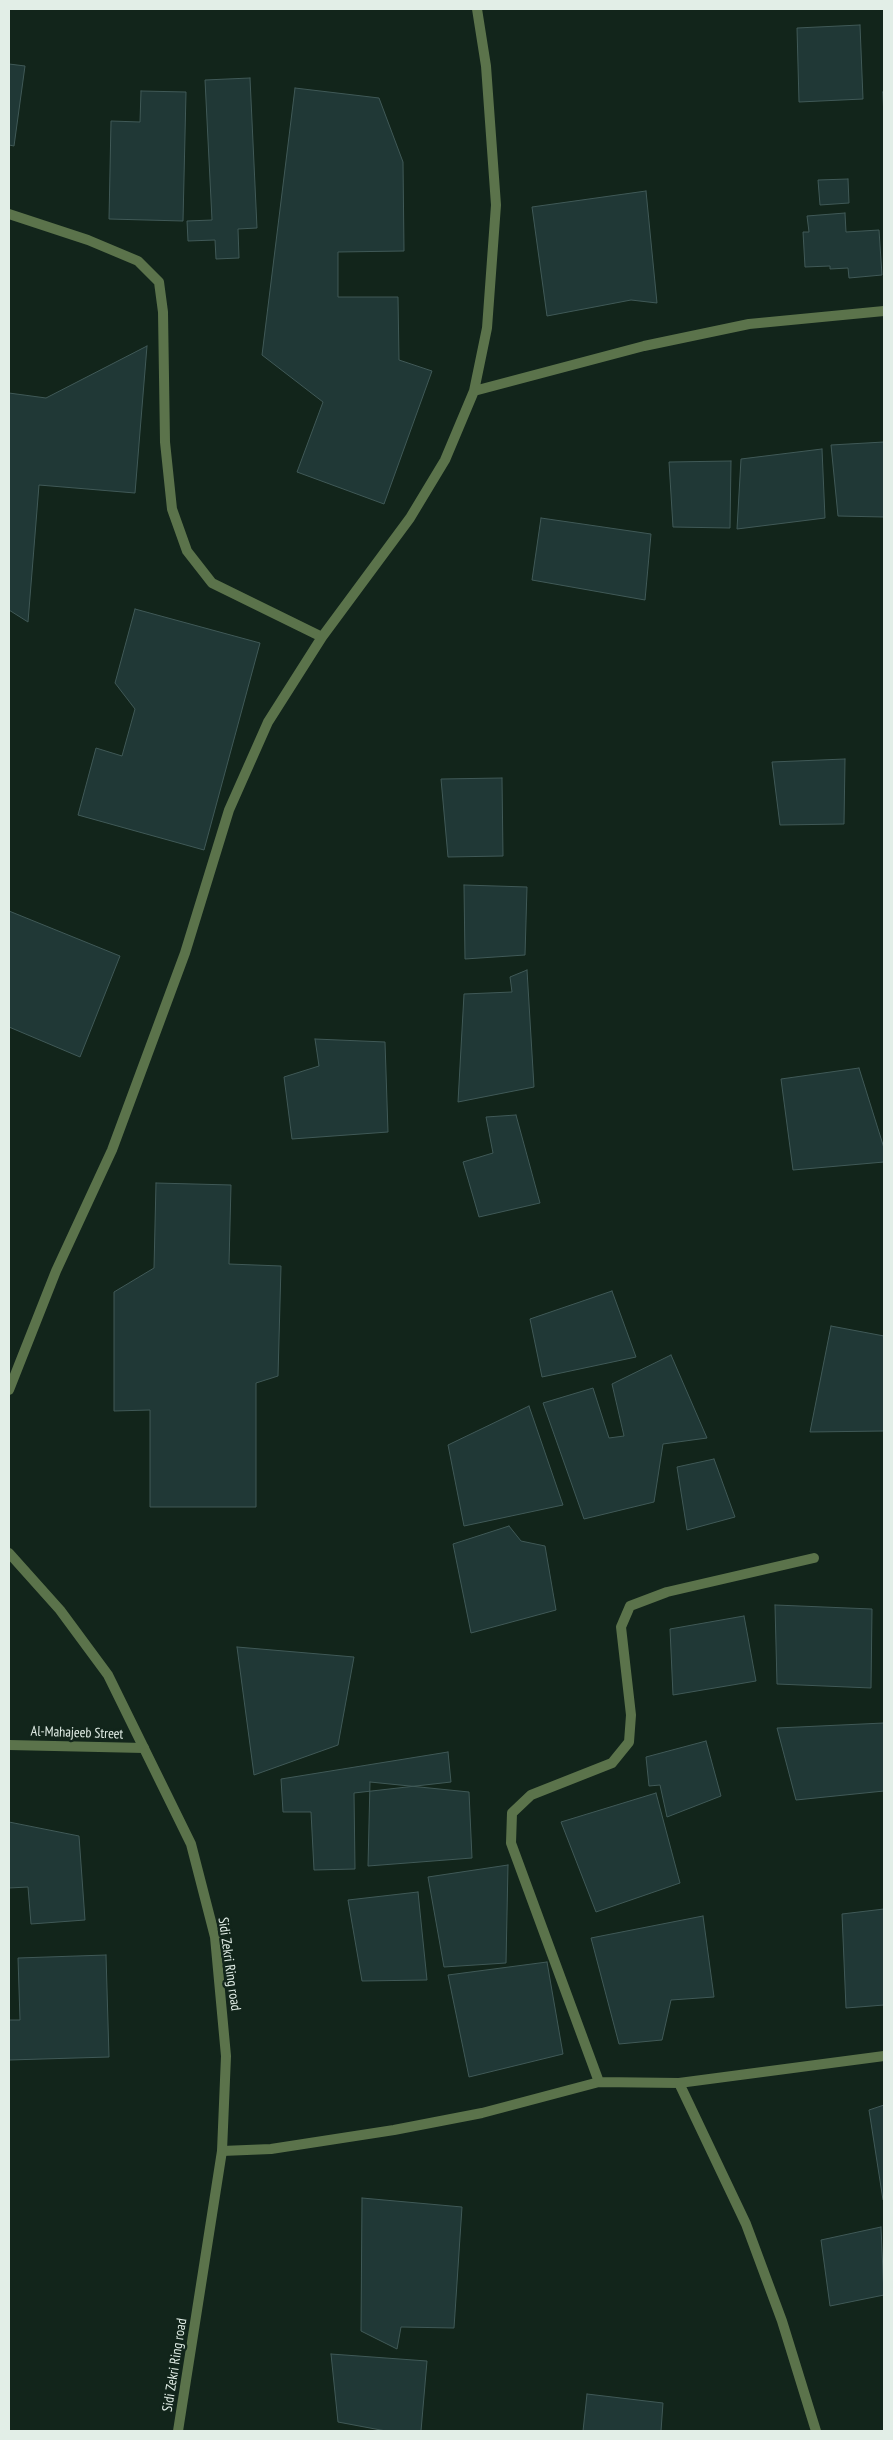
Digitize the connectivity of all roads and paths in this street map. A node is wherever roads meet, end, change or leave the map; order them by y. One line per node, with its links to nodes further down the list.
1 (478, 9): 4 (street)
2 (9, 214): 5 (street)
3 (884, 311): 4 (street)
4 (474, 391): 5 (street)
5 (322, 638): 6 (street)
6 (9, 1390)
7 (9, 1553): 10 (street, Sidi Zekri Ring road)
8 (814, 1558): 12 (street)
9 (9, 1744): 10 (street, Al-Mahajeeb Street)
10 (144, 1748): 14 (street, Sidi Zekri Ring road)
11 (884, 2056): 13 (street)
12 (599, 2082): 13 (street); 14 (street)
13 (679, 2083): 16 (street)
14 (222, 2151): 15 (street, Sidi Zekri Ring road)
15 (178, 2431)
16 (816, 2431)

